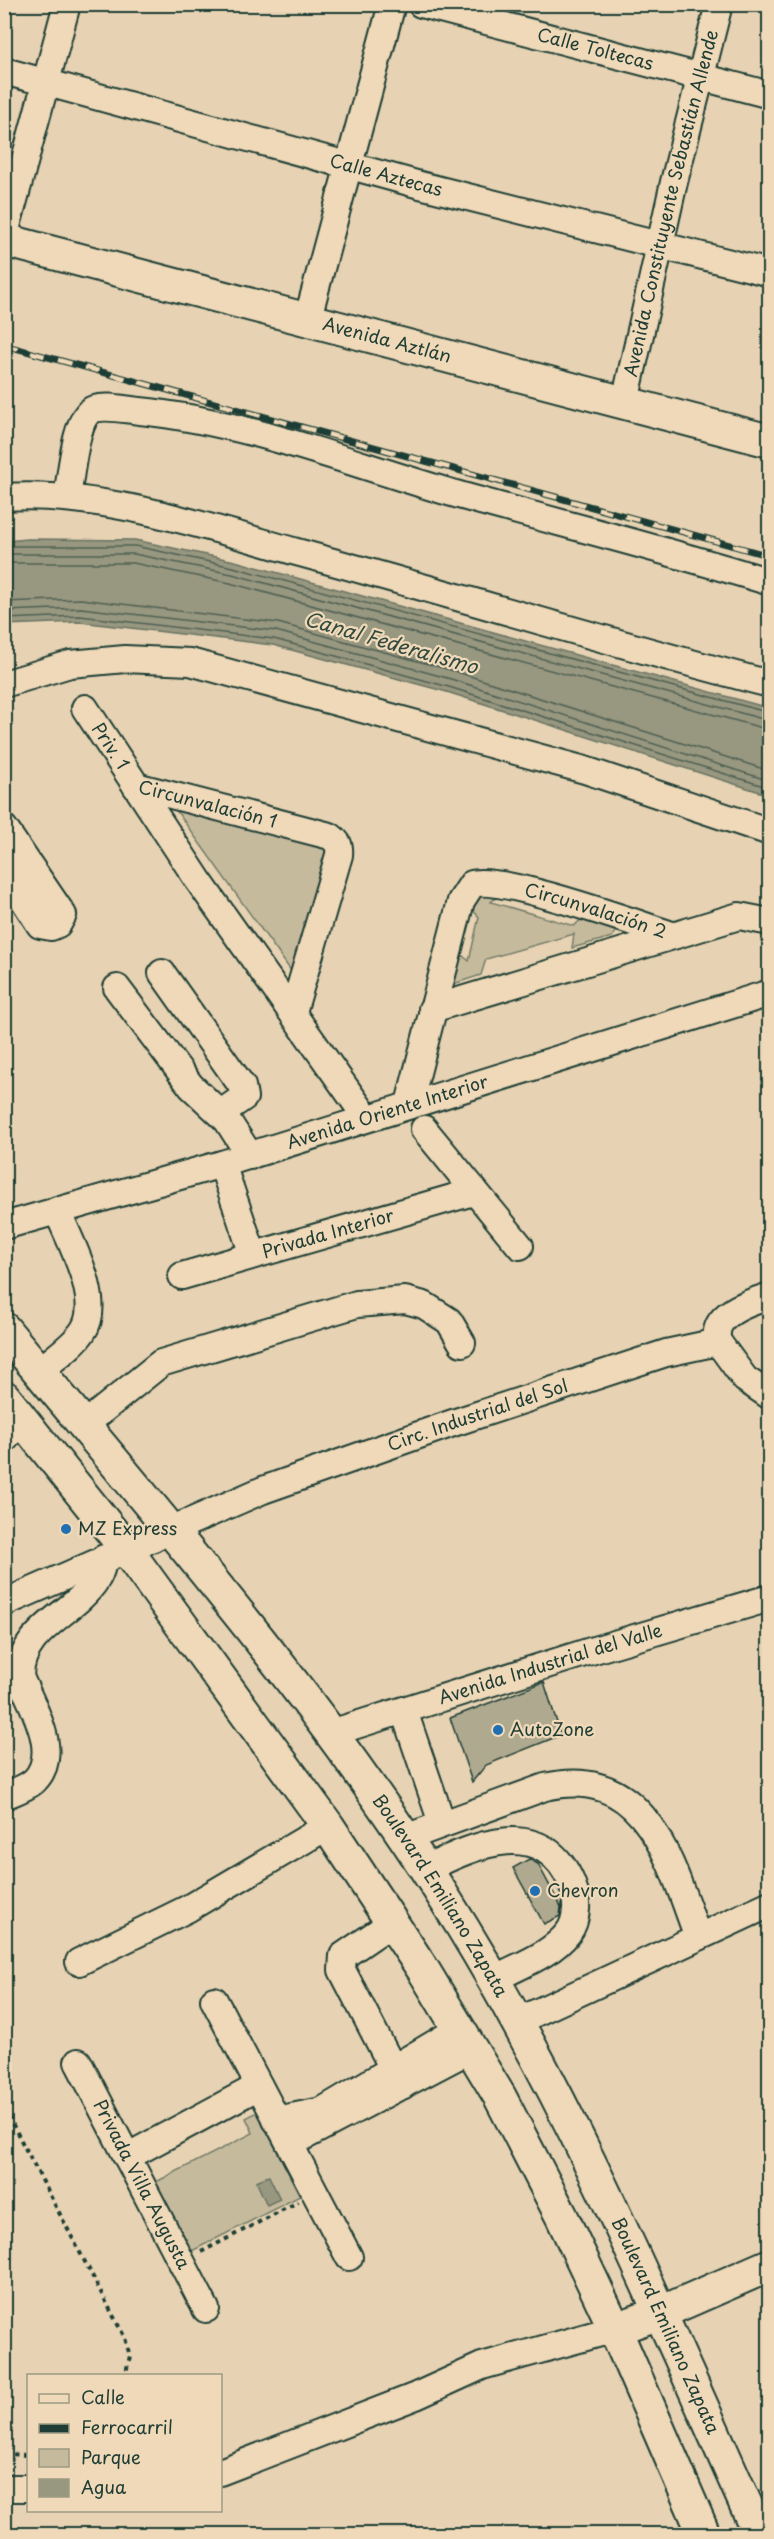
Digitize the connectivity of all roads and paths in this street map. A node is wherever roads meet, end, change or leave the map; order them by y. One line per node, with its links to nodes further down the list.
1 (67, 4): 7 (street)
2 (392, 4): 9 (street)
3 (421, 4): 6 (street, Calle Toltecas)
4 (719, 4): 6 (street, Avenida Constituyente Sebastián Allende)
5 (4, 71): 7 (street, Calle Aztecas)
6 (701, 77): 8 (street, Calle Toltecas); 11 (street, Avenida Constituyente Sebastián Allende)
7 (46, 82): 9 (street, Calle Aztecas); 10 (street)
8 (770, 95)
9 (349, 165): 11 (street, Calle Aztecas); 13 (street)
10 (4, 239): 13 (main road, Avenida Aztlán)
11 (660, 245): 12 (street, Calle Aztecas); 14 (street, Avenida Constituyente Sebastián Allende)
12 (770, 273)
13 (307, 321): 14 (main road, Avenida Aztlán)
14 (625, 402): 15 (main road, Avenida Aztlán)
15 (770, 441)
16 (4, 497): 17 (street)
17 (68, 497): 18 (street); 20 (street)
18 (770, 582)
19 (4, 684): 23 (street)
20 (770, 684)
21 (85, 708): 22 (street, Priv. 1)
22 (136, 786): 32 (street, Circunvalación 1); 32 (street, Circunvalación 1)
23 (770, 832)
24 (6, 834): 25 (street)
25 (4, 869)
26 (770, 922): 27 (street)
27 (672, 935): 31 (street, Circunvalación 2); 31 (street, Circunvalación 2)
28 (162, 973): 34 (street)
29 (117, 988): 34 (street)
30 (770, 993): 33 (street, Avenida Oriente Interior)
31 (432, 1009): 33 (street, Circunvalación 2)
32 (293, 1012): 35 (street, Circunvalación 1)
33 (409, 1104): 35 (street, Avenida Oriente Interior)
34 (221, 1113): 37 (street)
35 (366, 1118): 37 (street, Avenida Oriente Interior)
36 (424, 1129): 39 (street)
37 (249, 1156): 38 (street, Avenida Oriente Interior)
38 (222, 1164): 40 (street, Avenida Oriente Interior); 43 (street)
39 (473, 1192): 42 (street); 43 (street, Privada Interior)
40 (57, 1210): 41 (street, Avenida Oriente Interior); 49 (street)
41 (4, 1226)
42 (520, 1246)
43 (253, 1255): 44 (street, Privada Interior)
44 (182, 1276)
45 (770, 1296): 47 (street)
46 (4, 1329): 49 (main road, Boulevard Emiliano Zapata)
47 (718, 1342): 50 (street); 53 (street, Circ. Industrial del Sol)
48 (462, 1343): 52 (street)
49 (39, 1371): 52 (main road, Boulevard Emiliano Zapata)
50 (770, 1396)
51 (11, 1419): 54 (main road)
52 (84, 1425): 53 (main road, Boulevard Emiliano Zapata)
53 (172, 1528): 54 (street, Circ. Industrial del Sol); 58 (main road, Boulevard Emiliano Zapata)
54 (115, 1554): 56 (street, Circ. Industrial del Sol); 59 (street); 61 (main road)
55 (770, 1598): 57 (street, Avenida Industrial del Valle)
56 (4, 1603)
57 (404, 1711): 58 (street, Avenida Industrial del Valle); 60 (street)
58 (331, 1734): 62 (main road, Boulevard Emiliano Zapata)
59 (4, 1796)
60 (442, 1823): 62 (street); 66 (street)
61 (328, 1826): 65 (main road); 67 (street)
62 (405, 1838): 63 (main road, Boulevard Emiliano Zapata)
63 (426, 1869): 68 (main road, Boulevard Emiliano Zapata); 68 (street)
64 (770, 1904): 66 (street)
65 (393, 1922): 71 (main road); 73 (street)
66 (698, 1937): 70 (street)
67 (79, 1962)
68 (494, 1979): 70 (main road, Boulevard Emiliano Zapata)
69 (214, 2000): 74 (street)
70 (516, 2022): 84 (main road, Boulevard Emiliano Zapata)
71 (465, 2039): 73 (street); 85 (main road)
72 (78, 2062): 78 (street, Privada Villa Augusta)
73 (398, 2077): 76 (street); 77 (street)
74 (259, 2086): 76 (street); 78 (street)
75 (4, 2108): 86 (path)
76 (276, 2120): 77 (street)
77 (290, 2144): 79 (street)
78 (127, 2157): 81 (street, Privada Villa Augusta)
79 (315, 2193): 80 (street); 81 (path)
80 (349, 2256)
81 (181, 2262): 83 (street, Privada Villa Augusta)
82 (770, 2265): 84 (main road)
83 (206, 2308)
84 (660, 2313): 85 (main road); 93 (main road, Boulevard Emiliano Zapata)
85 (615, 2329): 89 (street); 92 (main road)
86 (126, 2374)
87 (4, 2454): 88 (path)
88 (27, 2455)
89 (222, 2471)
90 (4, 2488): 91 (street)
91 (27, 2488)
92 (704, 2535)
93 (759, 2535)

